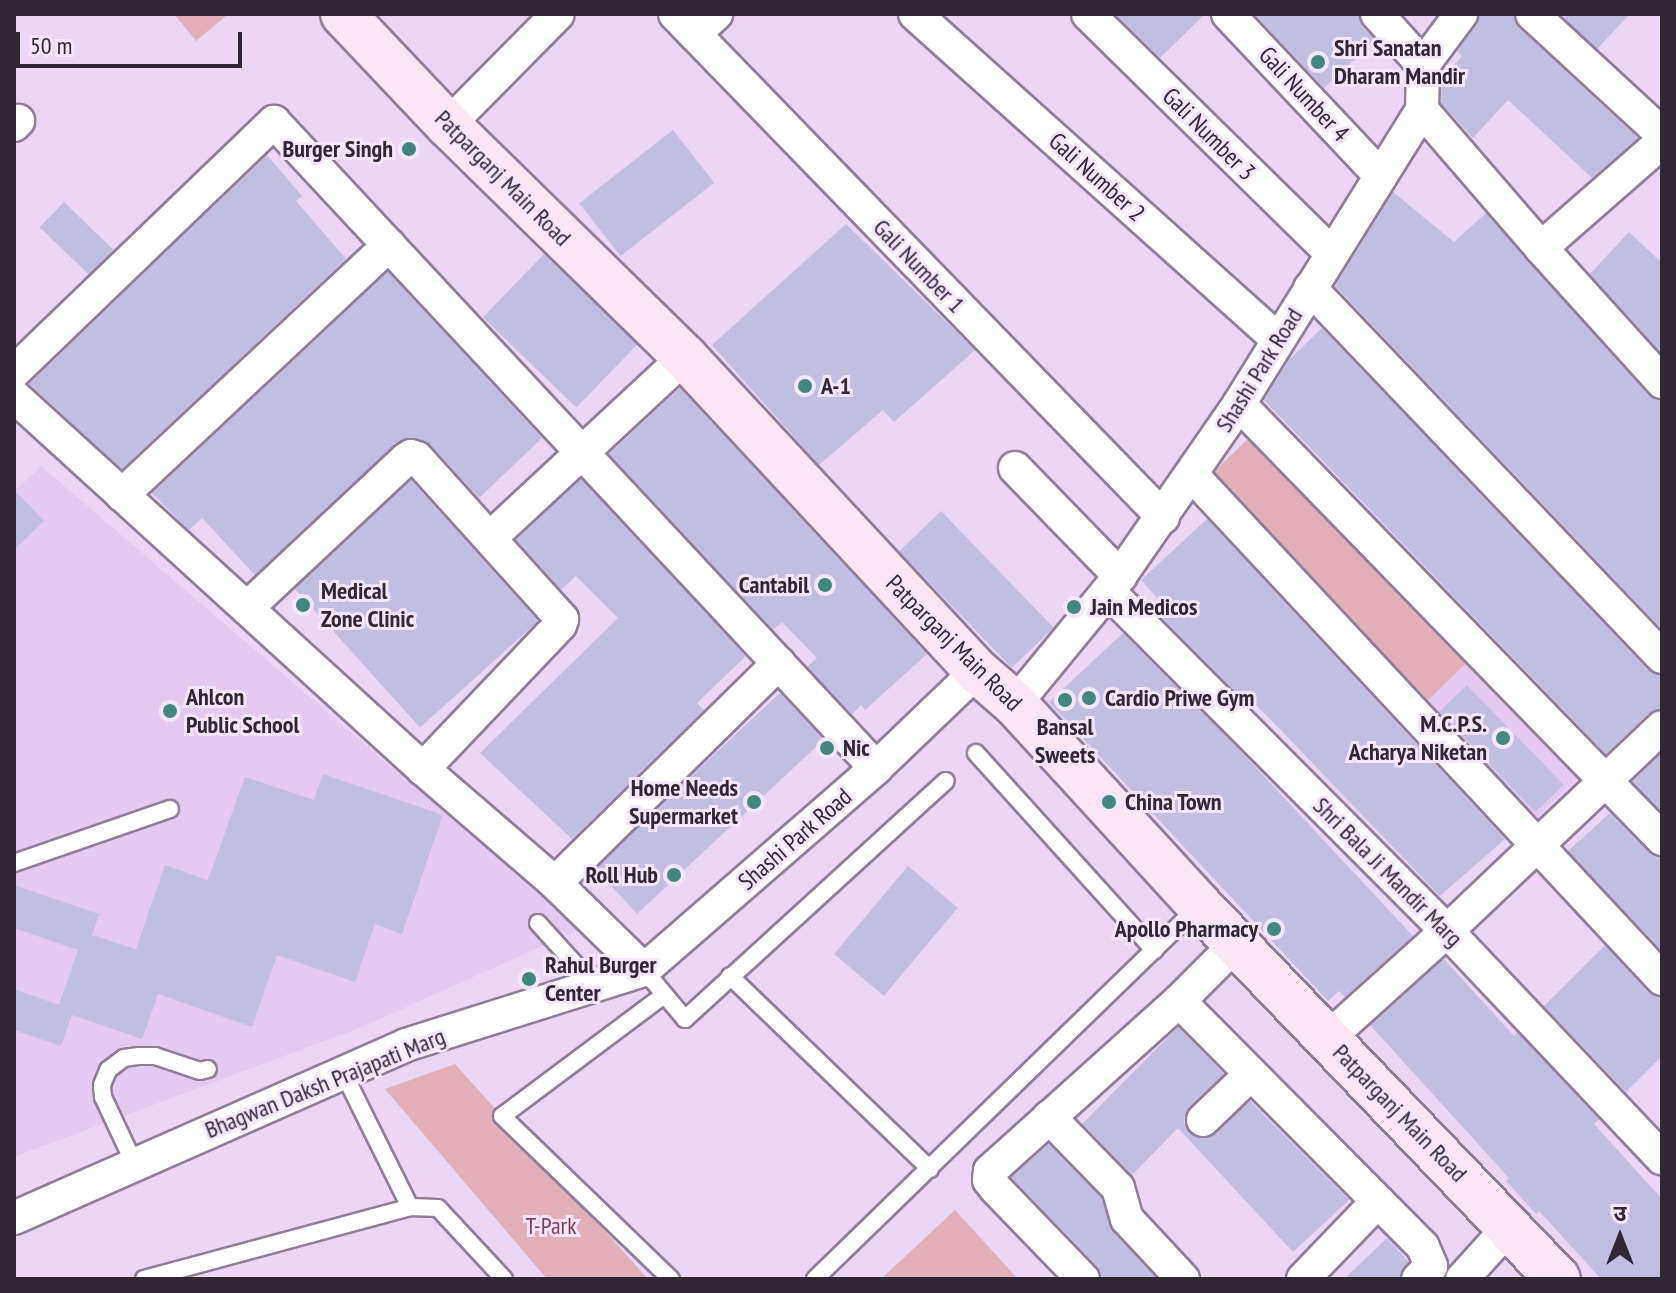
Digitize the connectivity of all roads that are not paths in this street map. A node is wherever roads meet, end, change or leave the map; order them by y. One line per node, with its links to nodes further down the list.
1 (343, 14): 12 (street, Patparganj Main Road)
2 (558, 14): 12 (street)
3 (915, 14): 20 (street, Gali Number 2)
4 (1088, 14): 18 (street, Gali Number 3)
5 (1228, 14): 15 (street, Gali Number 4)
6 (1377, 14): 10 (street)
7 (1461, 14): 10 (street)
8 (1532, 14): 13 (street)
9 (695, 21): 30 (street, Gali Number 1)
10 (1423, 65): 11 (street)
11 (1422, 110): 15 (street, Shashi Park Road); 17 (street)
12 (448, 125): 21 (street, Patparganj Main Road)
13 (1662, 134)
14 (1662, 142): 17 (street)
15 (1379, 174): 18 (street, Shashi Park Road)
16 (389, 245): 22 (street); 26 (street); 29 (street)
17 (1541, 248): 23 (street)
18 (1331, 253): 19 (street, Shashi Park Road)
19 (1310, 288): 20 (street, Shashi Park Road); 34 (street)
20 (1278, 340): 25 (street, Shashi Park Road)
21 (685, 357): 26 (street); 36 (street, Patparganj Main Road)
22 (14, 372)
23 (1662, 382)
24 (14, 396): 29 (street)
25 (1239, 404): 28 (street, Shashi Park Road); 42 (street)
26 (581, 453): 31 (street); 35 (street)
27 (1015, 468): 32 (street, Shri Bala Ji Mandir Marg)
28 (1192, 475): 30 (street, Shashi Park Road); 46 (street)
29 (122, 495): 33 (street)
30 (1163, 517): 32 (street, Shashi Park Road)
31 (490, 538): 33 (street); 41 (street)
32 (1114, 584): 37 (street, Shashi Park Road); 51 (street, Shri Bala Ji Mandir Marg)
33 (247, 608): 41 (street)
34 (1662, 657)
35 (779, 663): 40 (street); 48 (street)
36 (977, 671): 37 (street, Patparganj Main Road); 40 (street, Shashi Park Road)
37 (1015, 704): 49 (street, Patparganj Main Road)
38 (1662, 727): 42 (street)
39 (976, 753): 53 (lane)
40 (876, 768): 54 (street, Shashi Park Road)
41 (423, 769): 48 (street)
42 (1605, 779): 45 (street); 46 (street)
43 (946, 781): 55 (lane)
44 (170, 809): 47 (lane)
45 (1662, 839)
46 (1537, 845): 51 (street); 56 (street)
47 (14, 863)
48 (555, 883): 54 (street)
49 (1199, 905): 52 (street, Patparganj Main Road); 53 (lane)
50 (538, 923): 57 (lane)
51 (1447, 931): 60 (street); 66 (street, Shri Bala Ji Mandir Marg)
52 (1236, 944): 59 (street); 60 (street, Patparganj Main Road)
53 (1154, 950): 68 (lane)
54 (644, 970): 57 (street, Bhagwan Daksh Prajapati Marg); 58 (lane)
55 (730, 976): 58 (lane); 68 (lane)
56 (1662, 979)
57 (595, 986): 62 (street, Bhagwan Daksh Prajapati Marg)
58 (664, 995): 75 (lane)
59 (1179, 1001): 63 (street); 64 (street)
60 (1328, 1038): 72 (street, Patparganj Main Road)
61 (208, 1069): 67 (lane)
62 (343, 1072): 67 (street, Bhagwan Daksh Prajapati Marg); 70 (lane)
63 (1251, 1074): 65 (street); 69 (street)
64 (1049, 1117): 77 (street); 78 (street)
65 (1203, 1120)
66 (1662, 1158)
67 (134, 1163): 71 (street, Bhagwan Daksh Prajapati Marg)
68 (930, 1169): 76 (lane)
69 (1378, 1201): 79 (street); 80 (street)
70 (410, 1207): 73 (lane); 74 (lane)
71 (14, 1218)
72 (1509, 1227): 81 (street); 82 (street, Patparganj Main Road)
73 (144, 1279)
74 (504, 1279)
75 (671, 1279)
76 (815, 1279)
77 (1083, 1279)
78 (1183, 1279)
79 (1303, 1279)
80 (1418, 1279)
81 (1462, 1279)
82 (1558, 1279)

